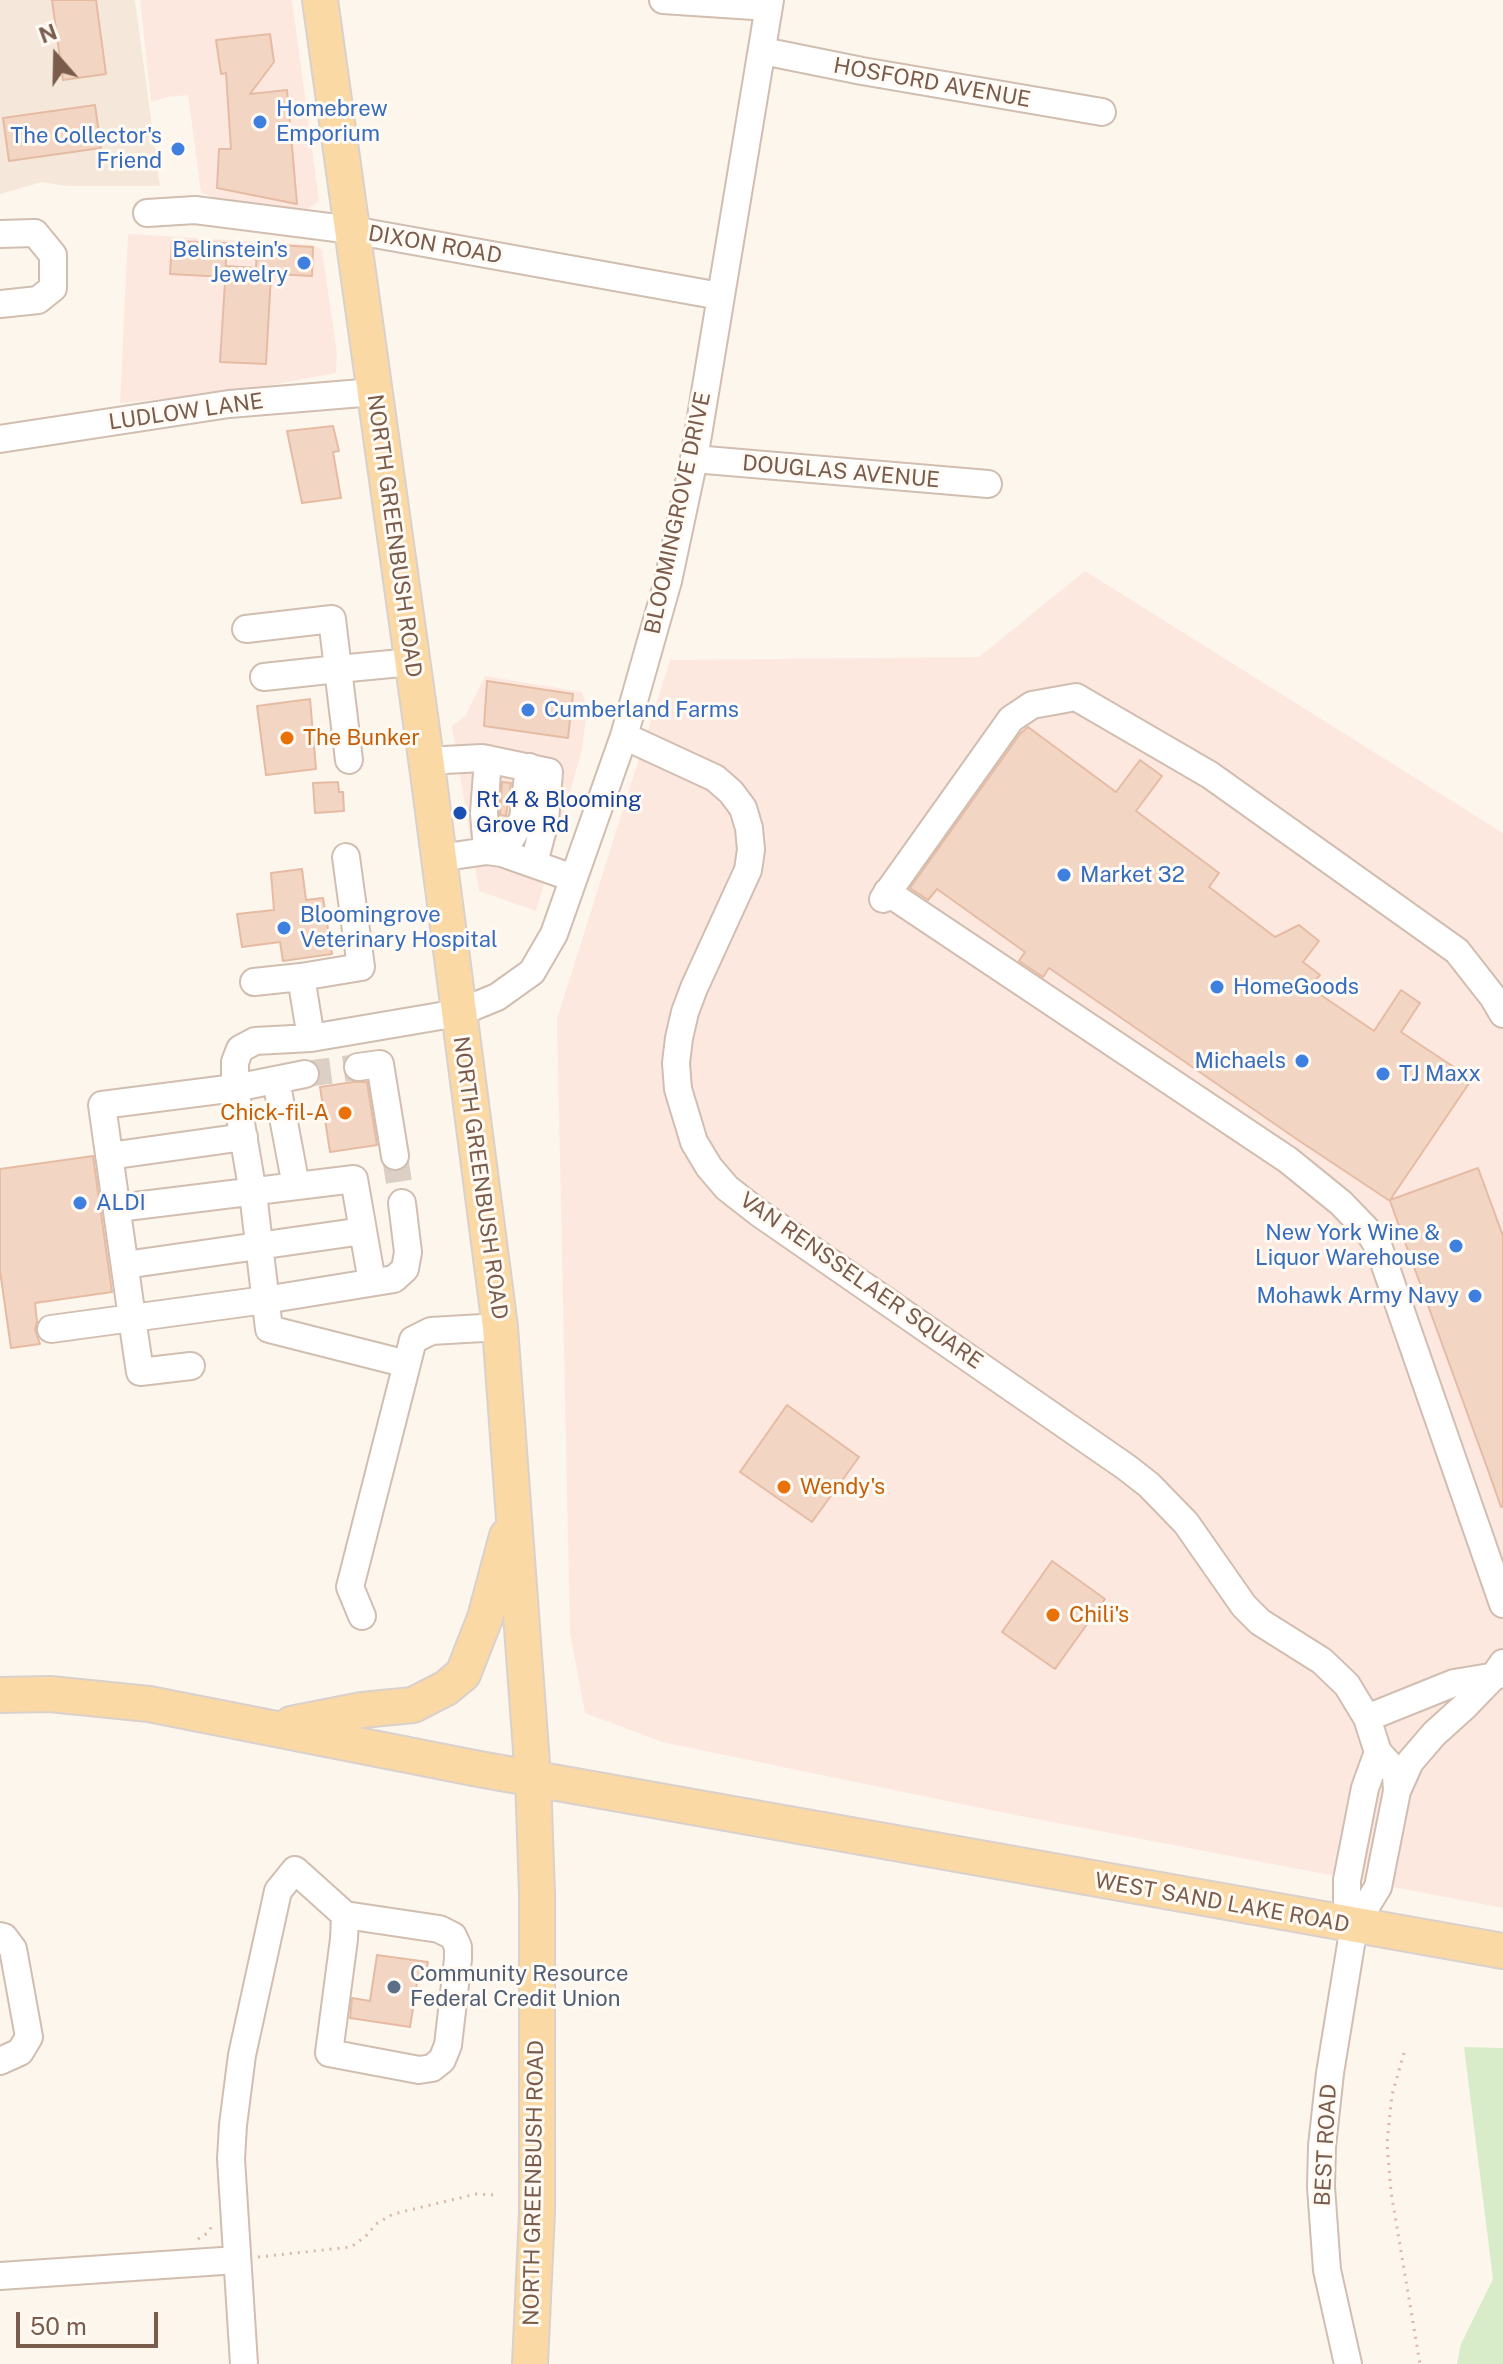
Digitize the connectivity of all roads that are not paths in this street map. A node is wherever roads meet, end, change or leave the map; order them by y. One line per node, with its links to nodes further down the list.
1 (320, 0): 7 (main road, NORTH GREENBUSH ROAD)
2 (663, 0): 3 (street)
3 (770, 4): 4 (street, BLOOMINGROVE DRIVE)
4 (763, 51): 5 (street, HOSFORD AVENUE); 9 (street, BLOOMINGROVE DRIVE)
5 (1102, 112)
6 (147, 213): 7 (street, DIXON ROAD)
7 (352, 230): 9 (street, DIXON ROAD); 11 (main road, NORTH GREENBUSH ROAD)
8 (0, 234): 10 (street)
9 (720, 296): 13 (street, BLOOMINGROVE DRIVE)
10 (0, 304)
11 (374, 392): 12 (street, LUDLOW LANE); 16 (main road, NORTH GREENBUSH ROAD)
12 (0, 439)
13 (694, 459): 14 (street, DOUGLAS AVENUE); 19 (street, BLOOMINGROVE DRIVE)
14 (988, 484)
15 (246, 629): 17 (street)
16 (412, 662): 17 (street); 21 (main road, NORTH GREENBUSH ROAD)
17 (338, 669): 18 (street); 20 (street)
18 (264, 677)
19 (624, 736): 27 (street, BLOOMINGROVE DRIVE); 59 (street, VAN RENSSELAER SQUARE)
20 (349, 760)
21 (426, 761): 22 (street); 25 (main road, NORTH GREENBUSH ROAD)
22 (515, 765): 23 (street); 23 (street); 26 (street)
23 (494, 852): 25 (street); 26 (street)
24 (346, 857): 28 (street)
25 (439, 858): 30 (main road, NORTH GREENBUSH ROAD)
26 (534, 863): 27 (street)
27 (573, 878): 30 (street, BLOOMINGROVE DRIVE)
28 (301, 977): 29 (street); 32 (street)
29 (254, 982)
30 (458, 1013): 32 (street, BLOOMINGROVE DRIVE); 50 (main road, NORTH GREENBUSH ROAD)
31 (1503, 1014): 55 (street)
32 (311, 1038): 36 (street, BLOOMINGROVE DRIVE)
33 (358, 1067): 39 (street)
34 (305, 1074): 35 (street)
35 (276, 1080): 36 (street); 40 (street)
36 (235, 1088): 37 (street); 38 (street)
37 (244, 1137): 38 (street); 41 (street)
38 (109, 1156): 43 (street)
39 (395, 1156)
40 (296, 1186): 41 (street); 44 (street)
41 (253, 1193): 43 (street); 45 (street)
42 (402, 1203): 47 (street)
43 (118, 1208): 46 (street)
44 (363, 1231): 45 (street); 47 (street)
45 (260, 1245): 46 (street); 48 (street)
46 (125, 1265): 49 (street)
47 (372, 1282): 48 (street)
48 (265, 1300): 49 (street); 52 (street)
49 (132, 1318): 51 (street); 53 (street)
50 (500, 1327): 52 (street); 54 (main road, NORTH GREENBUSH ROAD)
51 (51, 1329)
52 (407, 1364): 56 (street)
53 (191, 1366)
54 (514, 1505): 60 (main road); 62 (main road, NORTH GREENBUSH ROAD)
55 (1503, 1604)
56 (362, 1616)
57 (1500, 1672): 59 (street); 63 (street)
58 (0, 1695): 60 (main road, WEST SAND LAKE ROAD)
59 (1367, 1718): 61 (street, VAN RENSSELAER SQUARE)
60 (275, 1728): 62 (main road, WEST SAND LAKE ROAD)
61 (1378, 1752): 63 (street, VAN RENSSELAER SQUARE); 65 (street)
62 (533, 1778): 65 (main road, WEST SAND LAKE ROAD); 72 (main road, NORTH GREENBUSH ROAD)
63 (1397, 1791): 65 (street)
64 (345, 1915): 64 (street); 69 (street)
65 (1354, 1926): 67 (main road, WEST SAND LAKE ROAD); 73 (street, BEST ROAD)
66 (0, 1936): 68 (street)
67 (1503, 1951)
68 (0, 2061)
69 (246, 2258): 70 (street); 71 (street)
70 (0, 2276)
71 (244, 2364)
72 (530, 2364)
73 (1348, 2364)

